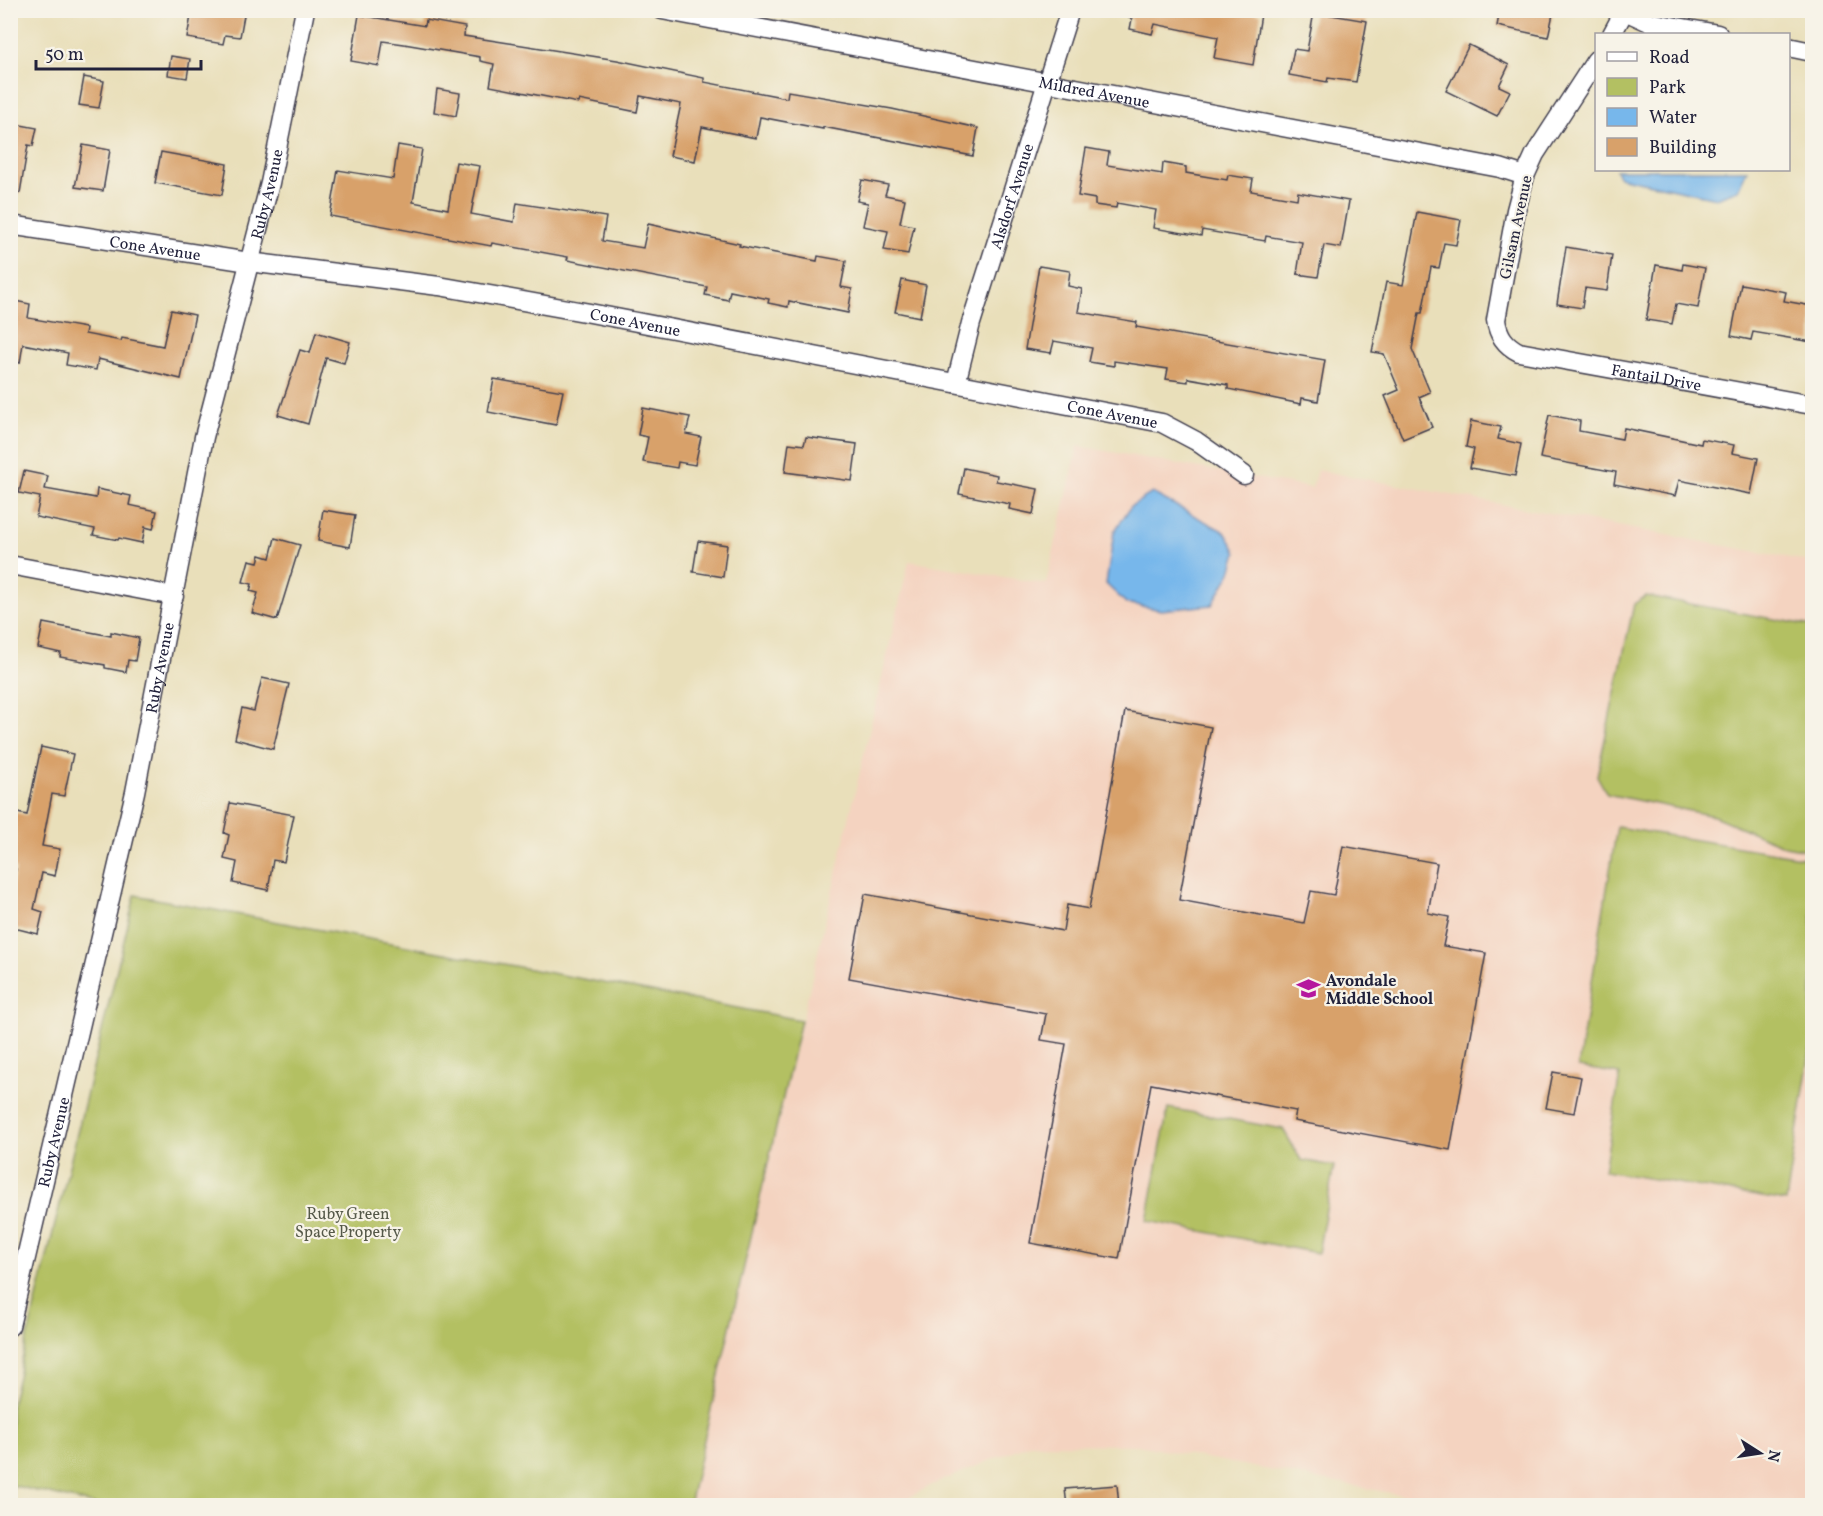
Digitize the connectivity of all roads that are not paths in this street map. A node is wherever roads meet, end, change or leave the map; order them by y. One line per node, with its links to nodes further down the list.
1 (305, 10): 13 (street, Ruby Avenue)
2 (662, 10): 10 (street, Mildred Avenue)
3 (1070, 10): 10 (street, Alsdorf Avenue)
4 (1625, 11): 5 (street); 6 (street)
5 (1613, 33)
6 (1712, 33)
7 (1790, 47): 8 (street)
8 (1812, 52)
9 (1595, 62): 11 (street, Gilsam Avenue)
10 (1047, 84): 11 (street, Mildred Avenue); 15 (street, Alsdorf Avenue)
11 (1525, 176): 14 (street, Gilsam Avenue)
12 (10, 225): 13 (street, Cone Avenue)
13 (249, 262): 15 (street, Cone Avenue); 19 (street, Ruby Avenue)
14 (1503, 339): 16 (street, Fantail Drive)
15 (956, 383): 17 (street, Cone Avenue)
16 (1812, 405)
17 (1244, 475)
18 (10, 565): 19 (street)
19 (174, 596): 20 (street, Ruby Avenue)
20 (10, 1326)

